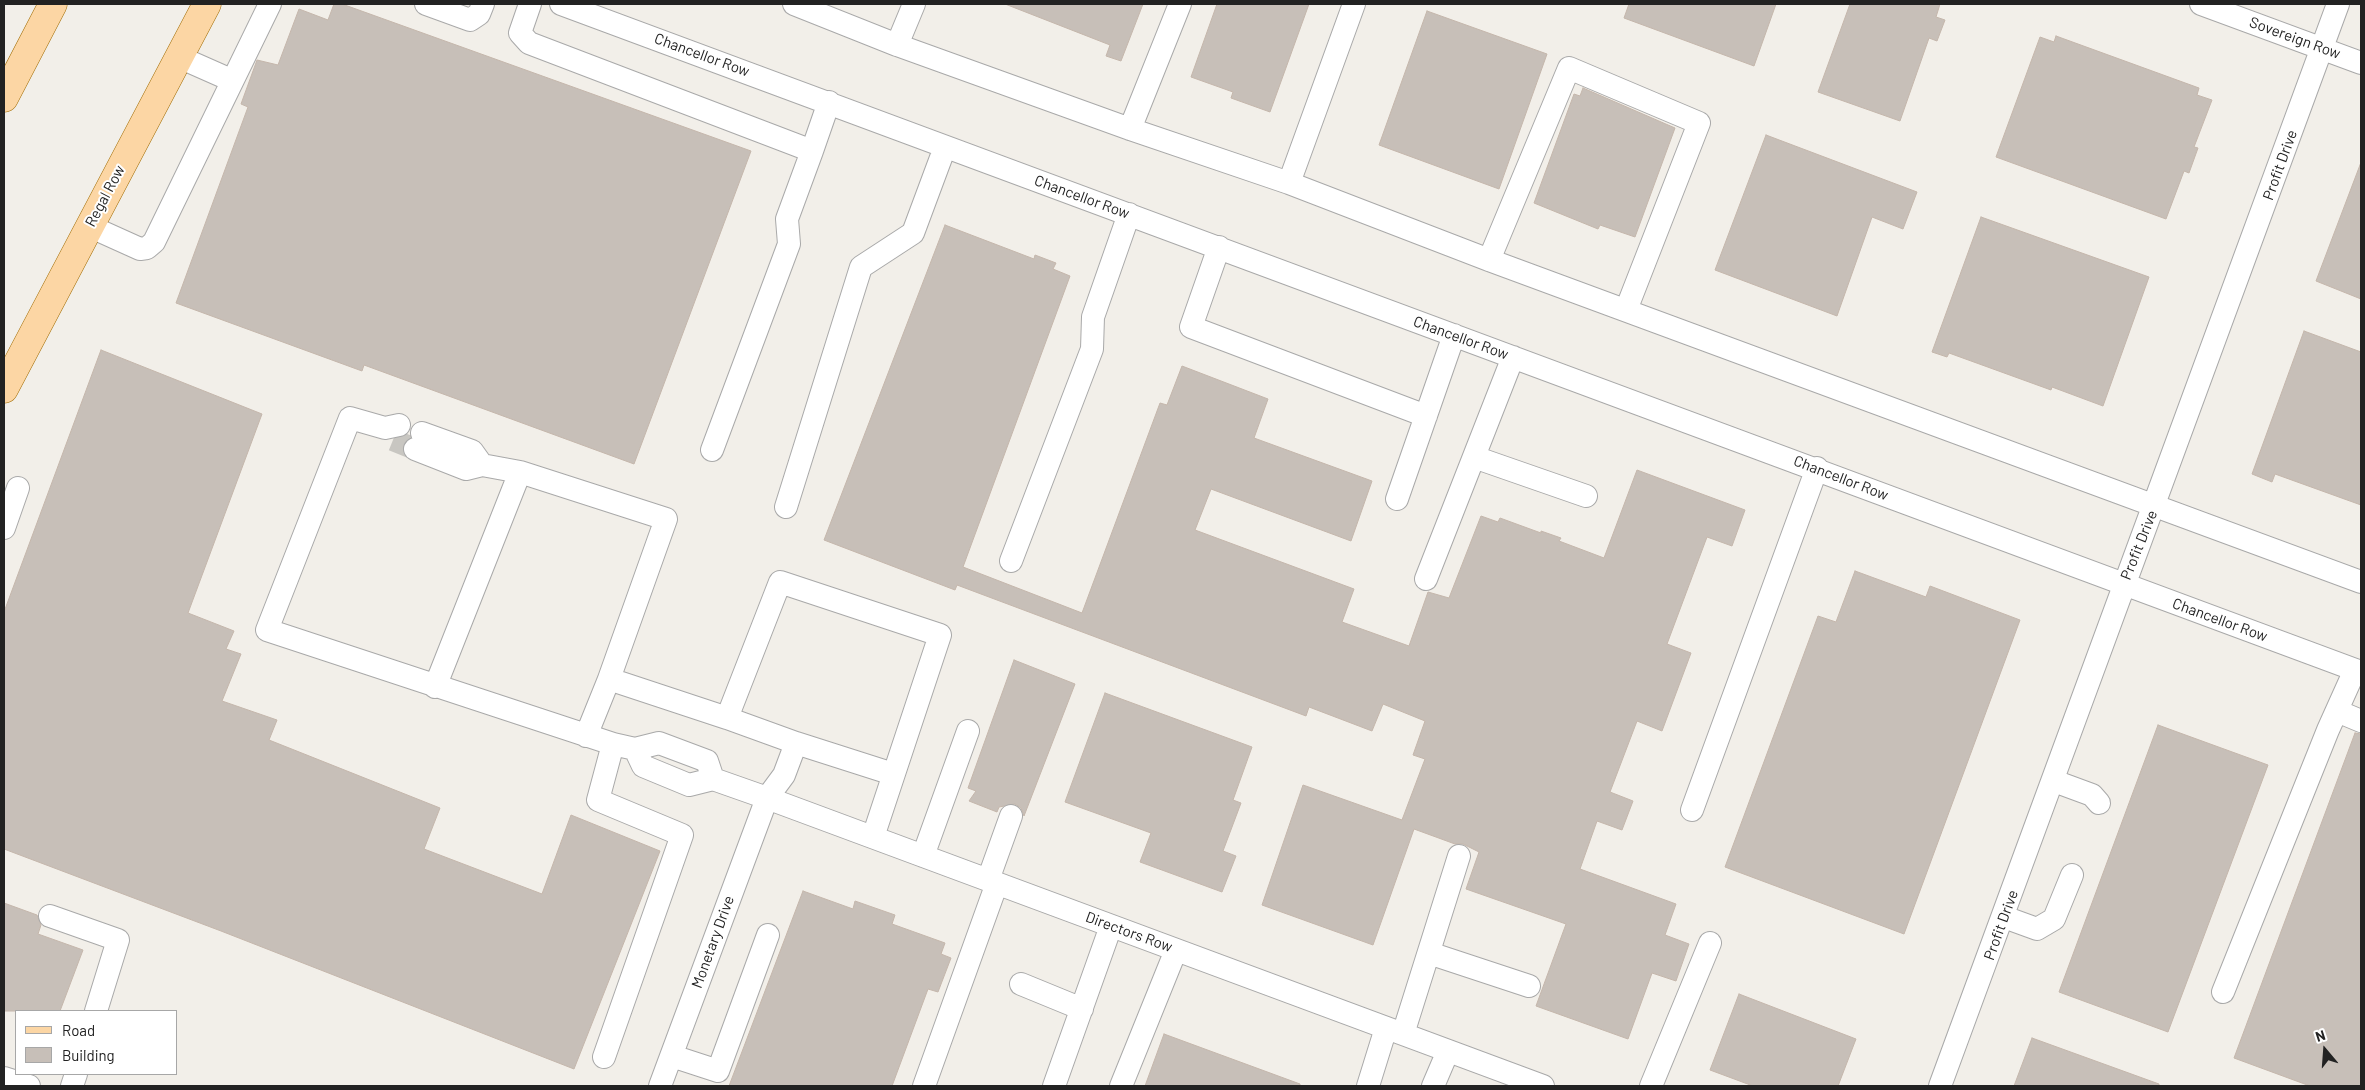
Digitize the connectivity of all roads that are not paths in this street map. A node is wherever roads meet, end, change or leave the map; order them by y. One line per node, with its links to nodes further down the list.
1 (53, 4): 19 (main road)
2 (207, 4): 16 (main road, Regal Row)
3 (270, 4): 18 (street)
4 (426, 4): 5 (street)
5 (483, 4)
6 (530, 4): 23 (street)
7 (561, 4): 20 (street, Chancellor Row)
8 (794, 4): 14 (street)
9 (914, 4): 14 (street)
10 (1180, 4): 21 (street)
11 (1354, 4): 24 (street)
12 (2202, 4): 15 (street, Sovereign Row)
13 (2338, 4): 15 (street, Profit Drive)
14 (897, 45): 21 (street)
15 (2323, 48): 17 (street, Sovereign Row); 44 (street, Profit Drive)
16 (179, 56): 18 (street); 26 (main road, Regal Row)
17 (2361, 63)
18 (232, 80): 26 (street)
19 (4, 98)
20 (830, 102): 22 (street, Chancellor Row); 23 (street)
21 (1130, 130): 24 (street)
22 (945, 147): 25 (street, Chancellor Row); 45 (street)
23 (812, 151): 37 (street)
24 (1289, 183): 28 (street)
25 (1129, 214): 27 (street, Chancellor Row); 47 (street)
26 (89, 226): 31 (main road, Regal Row)
27 (1219, 247): 30 (street, Chancellor Row); 34 (street)
28 (1489, 260): 29 (street); 29 (street)
29 (1626, 310): 44 (street)
30 (1454, 335): 32 (street, Chancellor Row); 34 (street)
31 (11, 355): 33 (main road, Regal Row)
32 (1513, 357): 38 (street); 39 (street, Chancellor Row)
33 (4, 389)
34 (1426, 416): 43 (street)
35 (392, 431): 53 (street, Directors Row)
36 (419, 441): 40 (street)
37 (712, 450)
38 (1474, 457): 42 (street); 48 (street)
39 (1817, 468): 50 (street, Chancellor Row); 65 (street)
40 (520, 472): 52 (street); 53 (street)
41 (18, 488): 46 (street)
42 (1586, 496)
43 (1397, 499)
44 (2156, 504): 49 (street); 50 (street, Profit Drive)
45 (786, 506)
46 (4, 528)
47 (1011, 562)
48 (1426, 579)
49 (2361, 582)
50 (2124, 585): 51 (street, Chancellor Row); 62 (street, Profit Drive)
51 (2358, 671): 54 (street)
52 (609, 679): 55 (street); 58 (street)
53 (435, 687): 58 (street, Directors Row)
54 (2337, 711): 56 (street); 81 (street)
55 (727, 718): 59 (street); 61 (street)
56 (2361, 720)
57 (968, 731): 68 (street)
58 (586, 736): 60 (street, Directors Row)
59 (796, 743): 61 (street); 63 (street, Monetary Drive)
60 (613, 744): 63 (street, Directors Row); 87 (street)
61 (893, 774): 67 (street)
62 (2054, 781): 64 (street); 73 (street, Profit Drive)
63 (767, 798): 67 (street, Directors Row); 86 (street, Monetary Drive)
64 (2099, 803)
65 (1692, 810)
66 (1011, 816): 71 (street)
67 (874, 837): 68 (street, Directors Row)
68 (923, 856): 71 (street, Directors Row)
69 (1459, 856): 78 (street)
70 (2072, 875): 73 (street)
71 (992, 881): 74 (street, Directors Row); 91 (street)
72 (50, 916): 83 (street)
73 (2004, 917): 98 (street, Profit Drive)
74 (1111, 926): 77 (street, Directors Row); 82 (street)
75 (768, 936): 86 (street)
76 (1710, 943): 97 (street)
77 (1176, 950): 84 (street, Directors Row); 93 (street)
78 (1429, 952): 80 (street); 84 (street)
79 (1021, 984): 82 (street)
80 (1529, 986)
81 (2223, 992)
82 (1082, 1009): 92 (street)
83 (96, 1010)
84 (1395, 1031): 85 (street, Directors Row); 94 (street)
85 (1448, 1051): 95 (street); 96 (street, Directors Row)
86 (672, 1056): 90 (street, Monetary Drive)
87 (604, 1057)
88 (4, 1078): 89 (street)
89 (29, 1086)
90 (660, 1086)
91 (924, 1086)
92 (1054, 1086)
93 (1121, 1086)
94 (1368, 1086)
95 (1433, 1086)
96 (1544, 1086)
97 (1651, 1086)
98 (1940, 1086)

